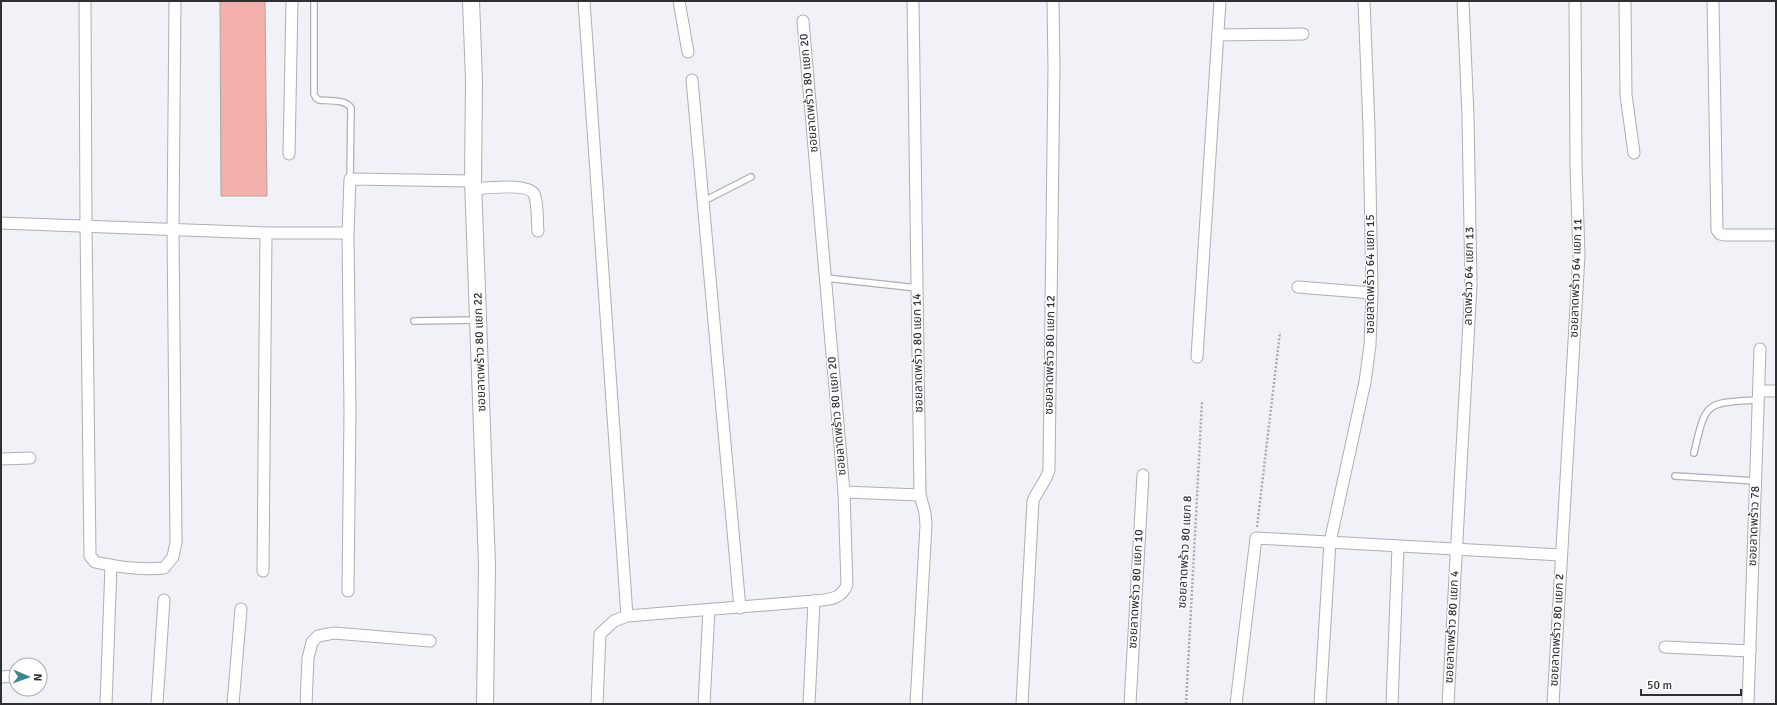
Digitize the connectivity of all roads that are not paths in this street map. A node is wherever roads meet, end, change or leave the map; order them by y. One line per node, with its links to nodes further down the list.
1 (85, 1): 28 (street)
2 (175, 1): 29 (street)
3 (292, 1): 22 (street)
4 (314, 1): 24 (lane)
5 (471, 1): 25 (street, ซอยลาดพร้าว 80 แยก 22)
6 (584, 1): 64 (street)
7 (679, 1): 19 (street)
8 (914, 1): 36 (street, ซอยลาดพร้าว 80 แยก 14)
9 (1053, 1): 77 (street, ซอยลาดพร้าว 80 แยก 12)
10 (1220, 1): 18 (street)
11 (1364, 1): 37 (street, ซอยลาดพร้าว 64 แยก 15)
12 (1463, 1): 54 (street, ลาดพร้าว 64 แยก 13)
13 (1575, 1): 55 (street, ซอยลาดพร้าว 64 แยก 11)
14 (1625, 1): 21 (street)
15 (1713, 1): 33 (street)
16 (803, 21): 34 (street, ซอยลาดพร้าว 80 แยก 20)
17 (1303, 34): 18 (street)
18 (1218, 35): 41 (street)
19 (688, 52)
20 (692, 80): 26 (street)
21 (1634, 153)
22 (289, 154)
23 (751, 177): 26 (lane)
24 (350, 179): 25 (street); 32 (street)
25 (473, 185): 30 (street); 38 (street, ซอยลาดพร้าว 80 แยก 22)
26 (702, 202): 61 (street)
27 (1, 223): 28 (street)
28 (86, 226): 29 (street); 56 (street)
29 (173, 229): 31 (street); 56 (street)
30 (538, 231)
31 (266, 233): 32 (street); 57 (street)
32 (348, 233): 58 (street)
33 (1776, 235)
34 (826, 278): 36 (lane); 50 (street, ซอยลาดพร้าว 80 แยก 20)
35 (1298, 287): 37 (street)
36 (917, 288): 51 (street, ซอยลาดพร้าว 80 แยก 14)
37 (1372, 293): 52 (street, ซอยลาดพร้าว 64 แยก 15)
38 (479, 320): 39 (lane); 72 (street, ซอยลาดพร้าว 80 แยก 22)
39 (414, 321)
40 (1760, 349): 43 (street, ซอยลาดพร้าว 78)
41 (1197, 357)
42 (1776, 391): 43 (street)
43 (1759, 395): 44 (lane); 49 (street, ซอยลาดพร้าว 78)
44 (1694, 454)
45 (30, 458): 46 (street)
46 (1, 459)
47 (1143, 475): 78 (street, ซอยลาดพร้าว 80 แยก 10)
48 (1675, 476): 49 (lane)
49 (1756, 481): 67 (street, ซอยลาดพร้าว 78)
50 (844, 492): 51 (street); 60 (street, ซอยลาดพร้าว 80 แยก 20)
51 (920, 495): 76 (street, ซอยลาดพร้าว 80 แยก 14)
52 (1330, 542): 53 (street); 79 (street); 80 (street, ซอยลาดพร้าว 64 แยก 15)
53 (1398, 547): 54 (street); 81 (street)
54 (1456, 550): 55 (street); 82 (street, ซอยลาดพร้าว 80 แยก 4)
55 (1561, 555): 83 (street, ซอยลาดพร้าว 80 แยก 2)
56 (112, 565): 68 (street)
57 (263, 571)
58 (348, 591)
59 (164, 600): 69 (street)
60 (814, 601): 61 (street, ซอยลาดพร้าว 80 แยก 20); 75 (street)
61 (740, 608): 63 (street, ซอยลาดพร้าว 80 แยก 20)
62 (241, 609): 70 (street)
63 (709, 610): 64 (street, ซอยลาดพร้าว 80 แยก 20); 74 (street)
64 (627, 616): 73 (street, ซอยลาดพร้าว 80 แยก 20)
65 (430, 640): 71 (street)
66 (1665, 647): 67 (street)
67 (1750, 651): 84 (street, ซอยลาดพร้าว 78)
68 (106, 704)
69 (157, 704)
70 (233, 704)
71 (306, 704)
72 (485, 704)
73 (597, 704)
74 (704, 704)
75 (809, 704)
76 (916, 704)
77 (1022, 704)
78 (1130, 704)
79 (1236, 704)
80 (1320, 704)
81 (1392, 704)
82 (1448, 704)
83 (1553, 704)
84 (1748, 704)

